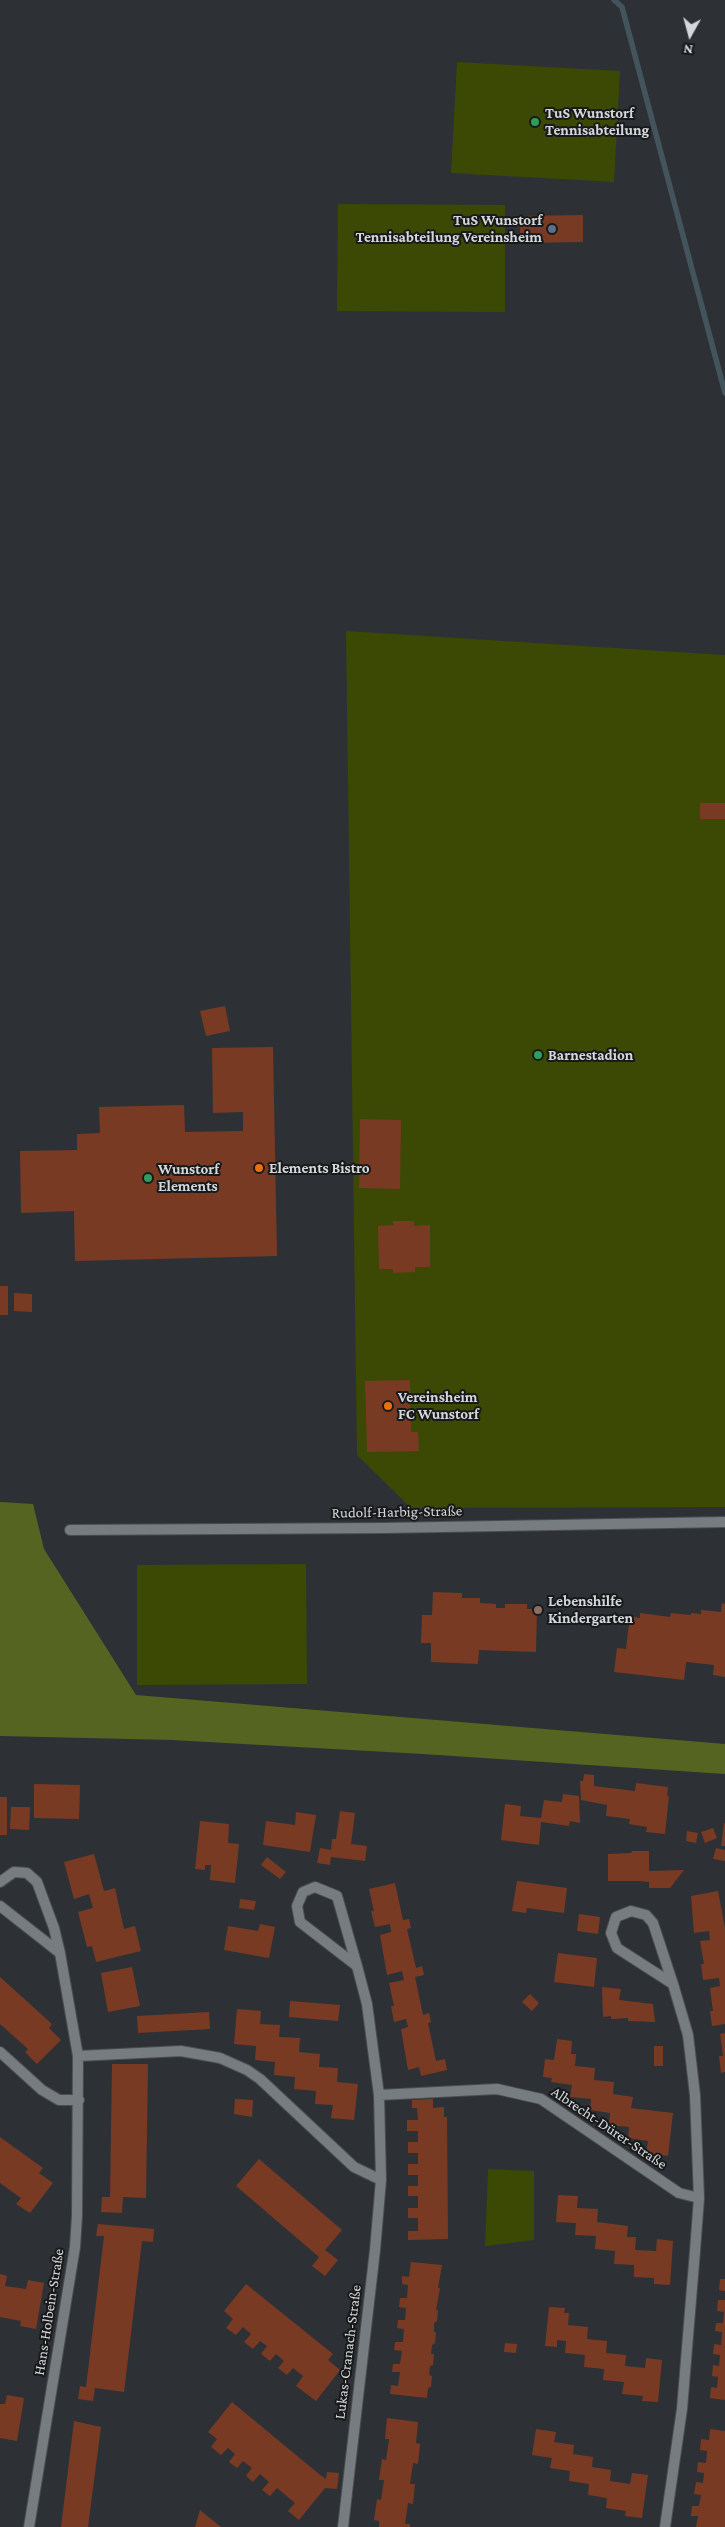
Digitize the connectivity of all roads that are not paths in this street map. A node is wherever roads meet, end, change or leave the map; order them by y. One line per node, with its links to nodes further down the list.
1 (725, 1522): 2 (street, Rudolf-Harbig-Straße)
2 (70, 1530)
3 (0, 1882): 5 (street, Hans-Holbein-Straße)
4 (0, 1906): 5 (street)
5 (60, 1953): 9 (street, Hans-Holbein-Straße)
6 (357, 1966): 6 (street, Lukas-Cranach-Straße); 10 (street, Lukas-Cranach-Straße)
7 (673, 1984): 7 (street); 13 (street)
8 (0, 2052): 11 (street)
9 (78, 2056): 11 (street, Hans-Holbein-Straße); 12 (street)
10 (379, 2095): 12 (street, Lukas-Cranach-Straße); 13 (street, Albrecht-Dürer-Straße)
11 (79, 2100): 14 (street, Hans-Holbein-Straße)
12 (381, 2180): 15 (street, Lukas-Cranach-Straße)
13 (699, 2198): 16 (street)
14 (29, 2527)
15 (343, 2527)
16 (665, 2527)

